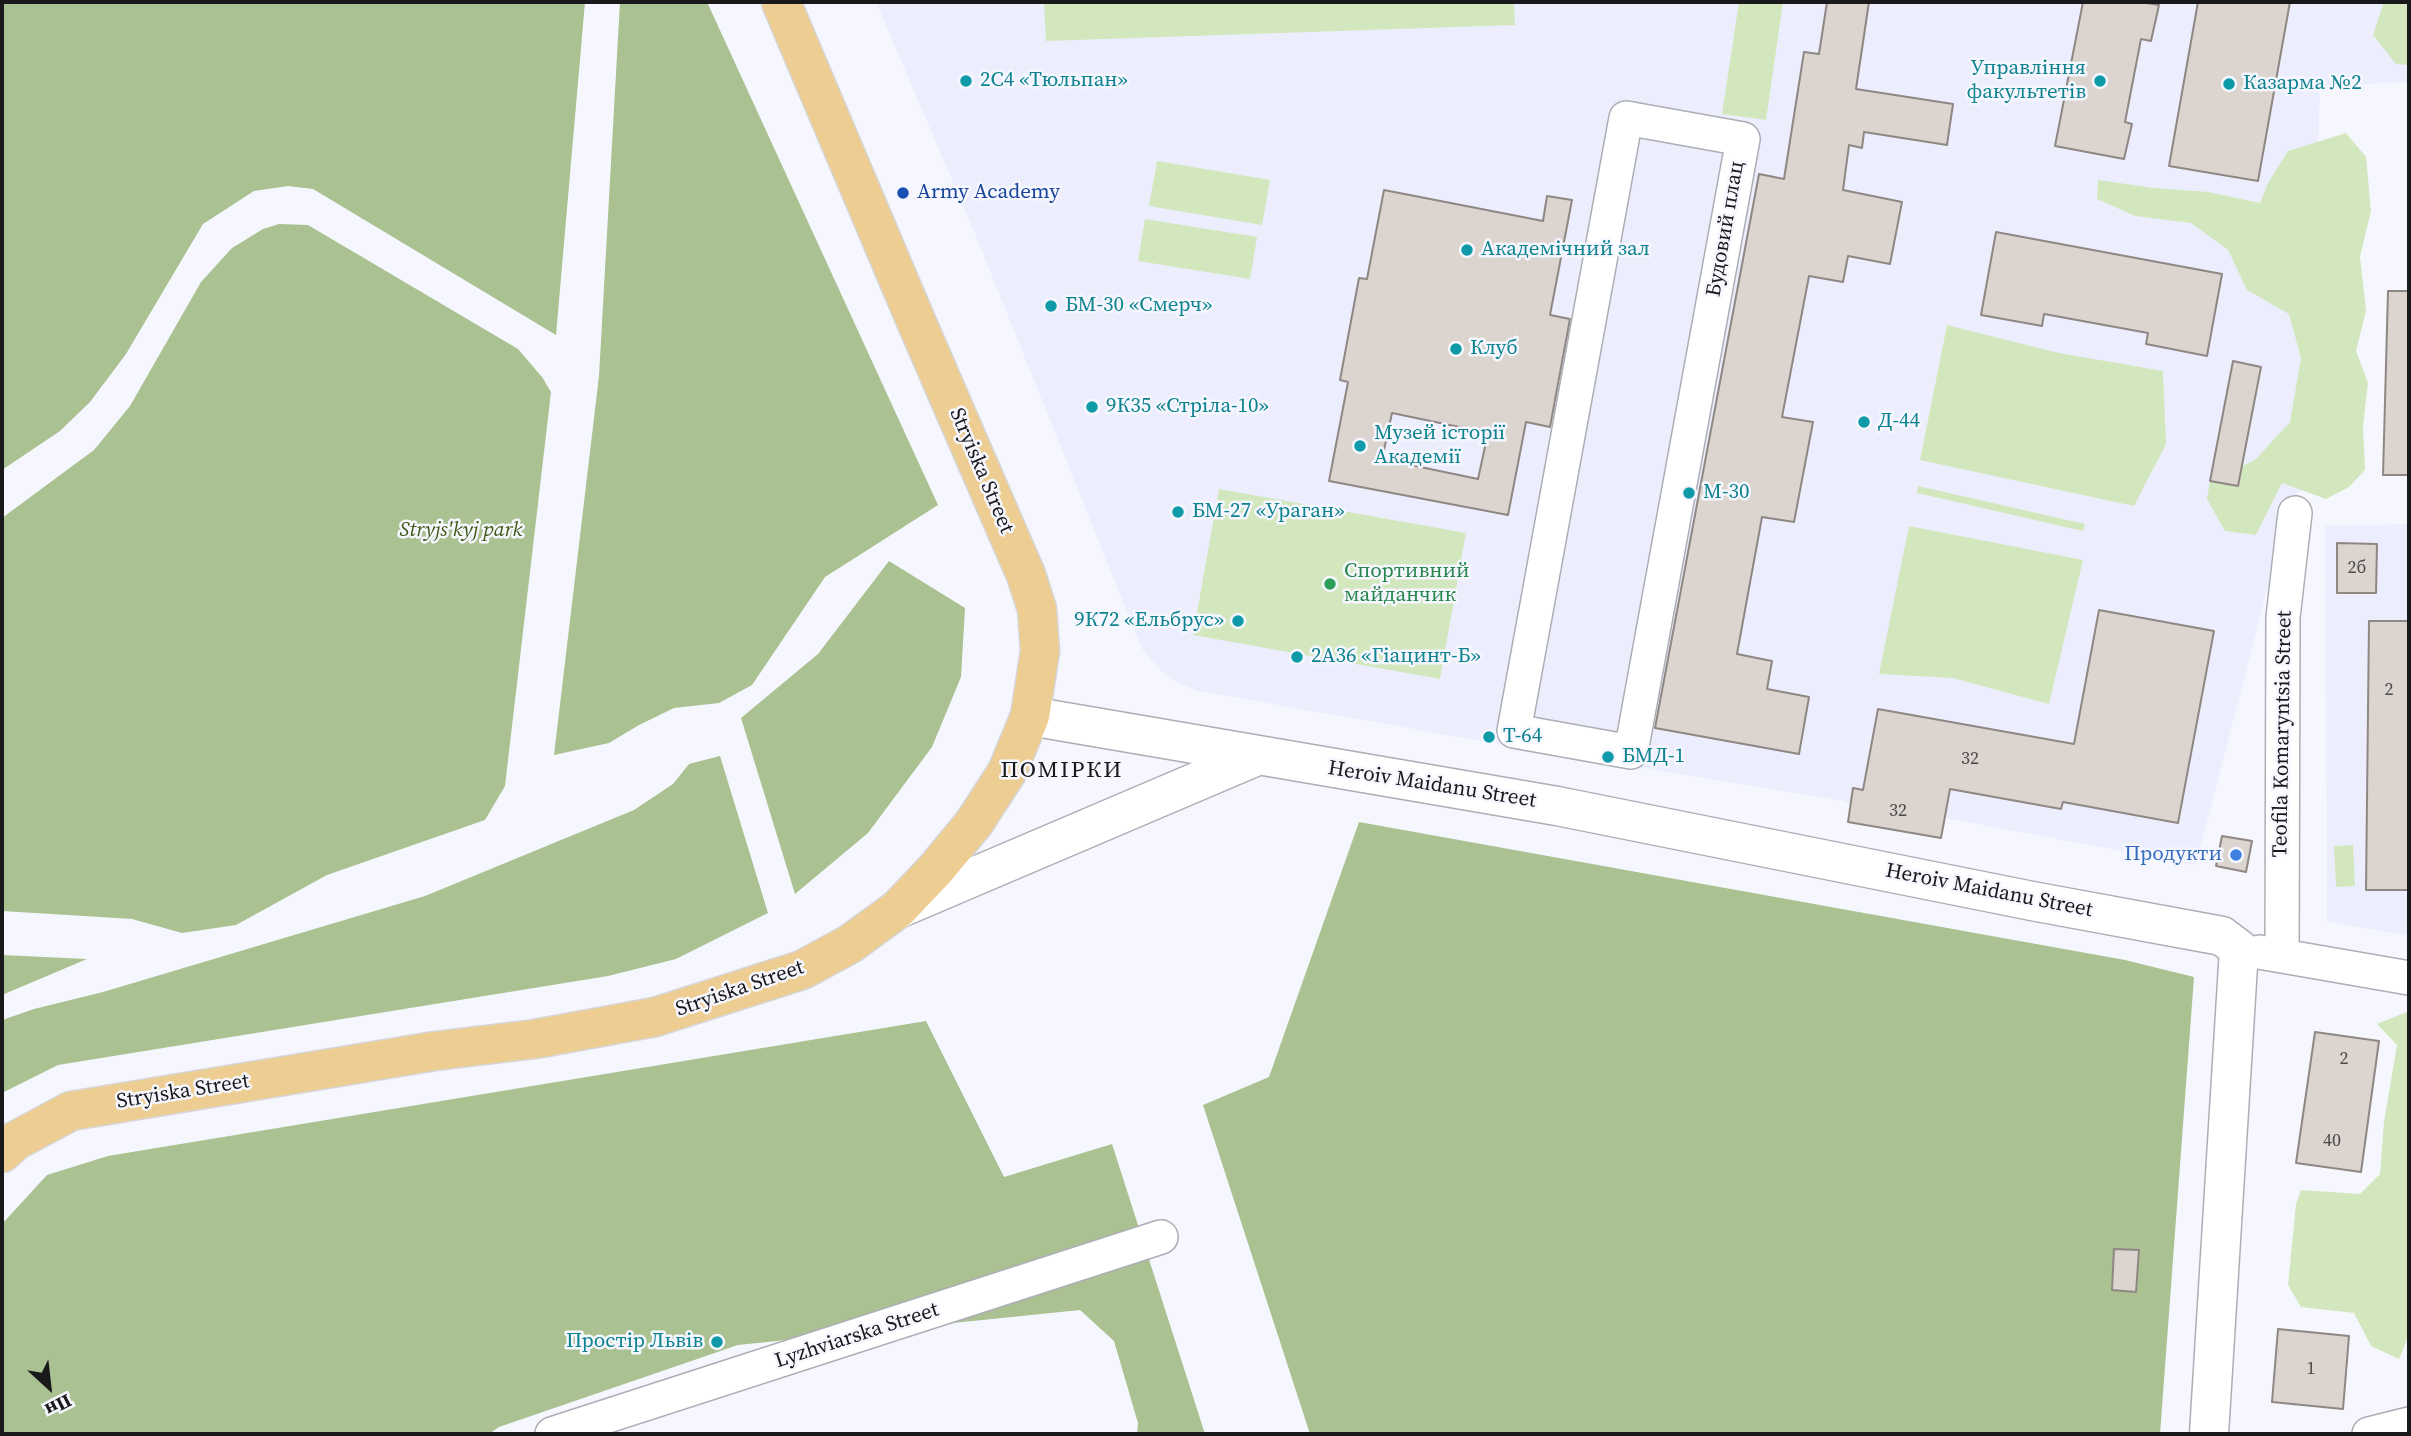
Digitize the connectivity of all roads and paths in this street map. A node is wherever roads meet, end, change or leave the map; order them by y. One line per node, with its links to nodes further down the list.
1 (781, 2): 3 (main road, Stryiska Street)
2 (2295, 513): 8 (street, Teofila Komaryntsia Street)
3 (1030, 716): 5 (main road, Heroiv Maidanu Street); 6 (main road, Stryiska Street)
4 (1631, 752): 4 (street, Будовий плац)
5 (1256, 756): 6 (main road); 7 (main road, Heroiv Maidanu Street)
6 (898, 909): 10 (main road, Stryiska Street)
7 (2239, 949): 8 (street); 14 (main road)
8 (2281, 956): 9 (street)
9 (2409, 978)
10 (2, 1153)
11 (1161, 1237): 13 (street, Lyzhviarska Street)
12 (2409, 1424): 15 (street)
13 (552, 1434)
14 (2209, 1434)
15 (2369, 1434)

